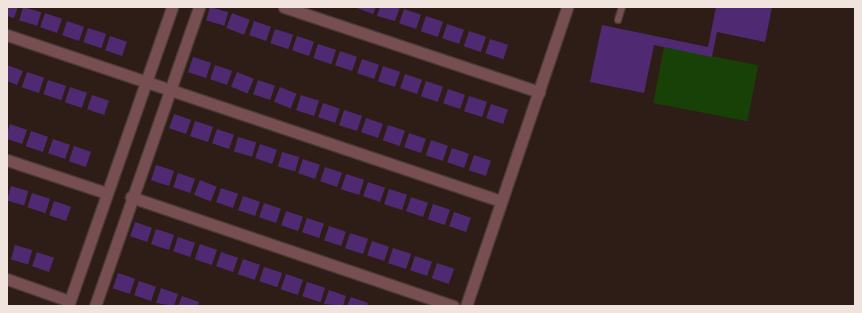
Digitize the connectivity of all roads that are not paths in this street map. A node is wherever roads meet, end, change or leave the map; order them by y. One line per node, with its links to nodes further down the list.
1 (172, 7): 8 (street)
2 (199, 7): 9 (street)
3 (284, 7): 10 (street)
4 (567, 7): 10 (street)
5 (622, 7): 6 (lane)
6 (618, 20)
7 (7, 35): 8 (street)
8 (146, 82): 9 (street); 12 (street)
9 (170, 90): 13 (street); 14 (street)
10 (539, 92): 14 (street)
11 (7, 160): 12 (street)
12 (106, 193): 16 (street)
13 (131, 197): 17 (street); 18 (street)
14 (501, 201): 19 (street)
15 (7, 279): 16 (street)
16 (68, 303)
17 (95, 306)
18 (453, 306)
19 (466, 306)

